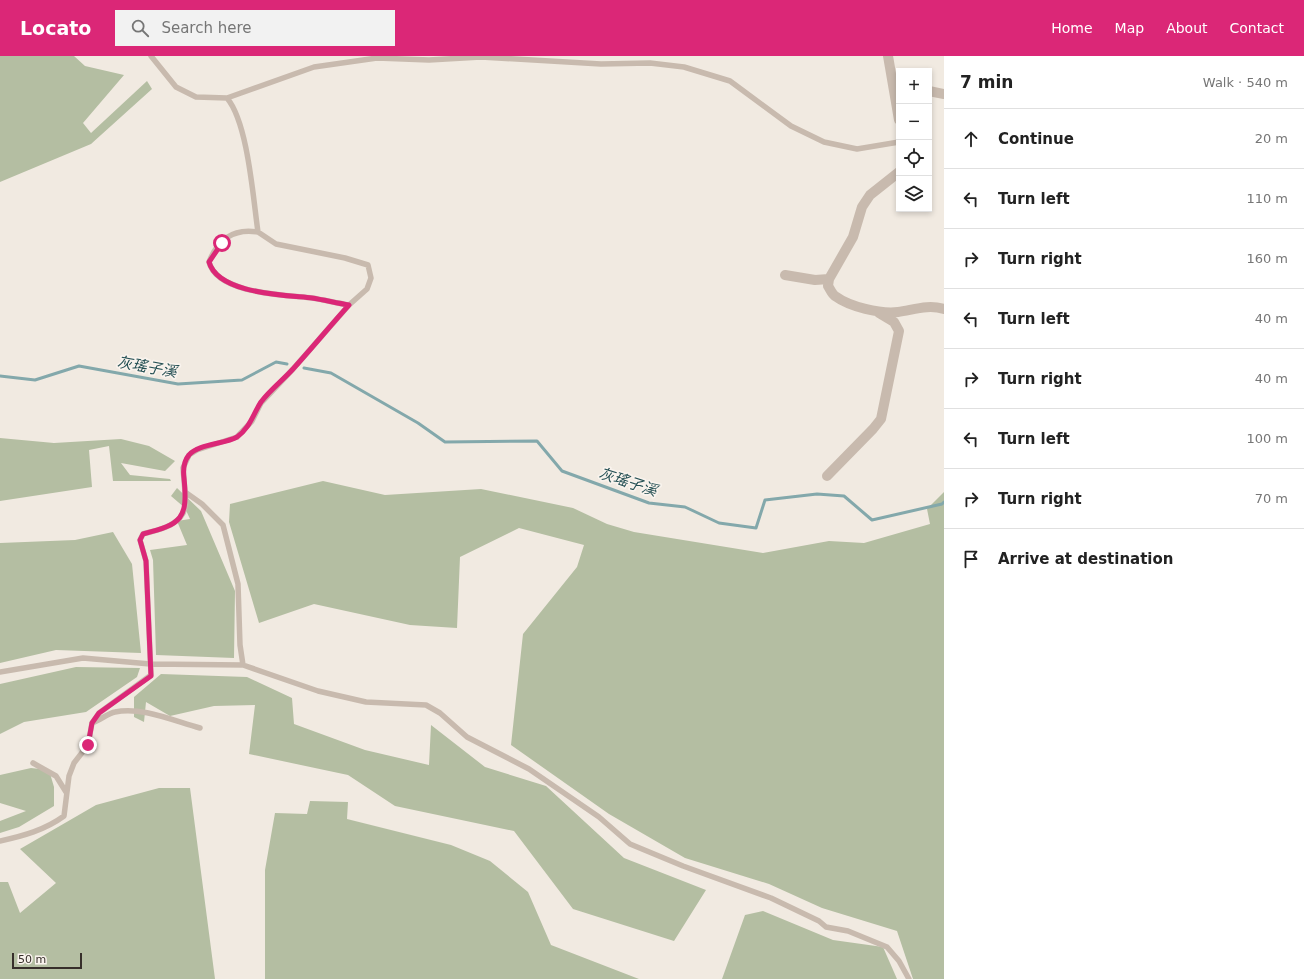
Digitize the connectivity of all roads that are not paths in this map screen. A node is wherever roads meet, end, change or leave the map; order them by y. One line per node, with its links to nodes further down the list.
1 (151, 56): 6 (lane)
2 (888, 56): 3 (street)
3 (896, 84)
4 (932, 91): 5 (street)
5 (944, 94)
6 (227, 98): 7 (lane); 9 (lane)
7 (896, 142)
8 (896, 174): 11 (street)
9 (258, 232): 12 (lane); 12 (lane)
10 (786, 275): 11 (street)
11 (829, 279): 14 (street)
12 (349, 305): 16 (lane)
13 (944, 309): 14 (street)
14 (878, 313): 15 (street)
15 (827, 476)
16 (185, 492): 17 (lane); 18 (lane)
17 (150, 664): 18 (lane); 19 (lane); 20 (lane)
18 (243, 665): 25 (lane)
19 (0, 672)
20 (92, 723): 21 (lane); 23 (lane)
21 (200, 728)
22 (33, 763): 23 (lane)
23 (66, 792): 24 (lane)
24 (0, 841)
25 (909, 979)

